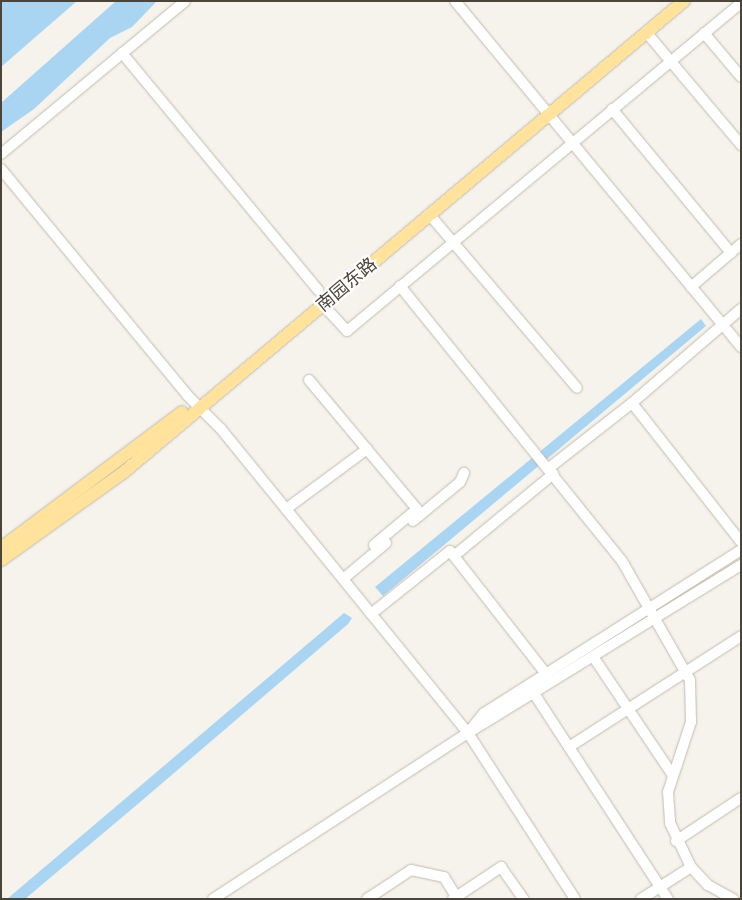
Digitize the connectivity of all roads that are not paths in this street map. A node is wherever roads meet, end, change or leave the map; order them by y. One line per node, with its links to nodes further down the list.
1 (185, 1): 8 (street)
2 (455, 1): 12 (street)
3 (673, 1): 12 (main road, 南园东路)
4 (684, 1): 6 (main road, 南园东路)
5 (741, 3): 7 (street)
6 (646, 32): 9 (street); 12 (main road, 南园东路)
7 (704, 33): 9 (street); 10 (street)
8 (122, 53): 15 (street); 23 (street)
9 (670, 61): 11 (street); 14 (street)
10 (741, 77)
11 (612, 109): 13 (street); 20 (street)
12 (545, 113): 13 (street); 17 (main road, 南园东路); 31 (main road, 南园东路)
13 (570, 144): 18 (street); 22 (street)
14 (741, 146)
15 (1, 154)
16 (1, 169): 31 (street)
17 (429, 214): 18 (street); 24 (main road, 南园东路)
18 (453, 242): 21 (street); 29 (street)
19 (741, 244): 20 (street)
20 (731, 252): 22 (street)
21 (400, 286): 24 (street); 33 (street)
22 (691, 287): 26 (street)
23 (318, 290)
24 (322, 304): 31 (main road, 南园东路)
25 (741, 309): 26 (street)
26 (724, 327): 27 (street); 30 (street)
27 (741, 347)
28 (310, 380): 32 (street)
29 (577, 388)
30 (632, 403): 33 (street); 36 (street)
31 (198, 405): 35 (street); 38 (main road, 南园东路); 41 (main road, 南园东路)
32 (367, 449): 35 (street); 37 (street)
33 (549, 468): 40 (street); 44 (street)
34 (464, 473): 43 (street)
35 (286, 509): 43 (street)
36 (741, 542)
37 (374, 545)
38 (1, 548)
39 (741, 550): 44 (street)
40 (454, 556): 45 (street); 50 (street)
41 (1, 560)
42 (741, 565): 46 (street)
43 (343, 579): 45 (street)
44 (649, 609): 46 (street); 50 (street)
45 (371, 614): 53 (street)
46 (653, 620): 48 (street); 49 (street)
47 (741, 636): 49 (street)
48 (594, 658): 51 (street); 52 (street)
49 (685, 672): 52 (street); 55 (street)
50 (546, 674): 53 (street)
51 (535, 695): 53 (street); 54 (street)
52 (627, 710): 54 (street); 55 (street)
53 (468, 733): 61 (street); 64 (street)
54 (570, 747): 59 (street)
55 (672, 774): 57 (street)
56 (741, 798): 57 (street)
57 (676, 841): 58 (street)
58 (691, 867): 59 (street); 67 (street)
59 (660, 886): 65 (street); 66 (street)
60 (456, 898): 62 (street); 63 (street)
61 (213, 899)
62 (367, 899)
63 (523, 899)
64 (574, 899)
65 (641, 899)
66 (668, 899)
67 (733, 899)

